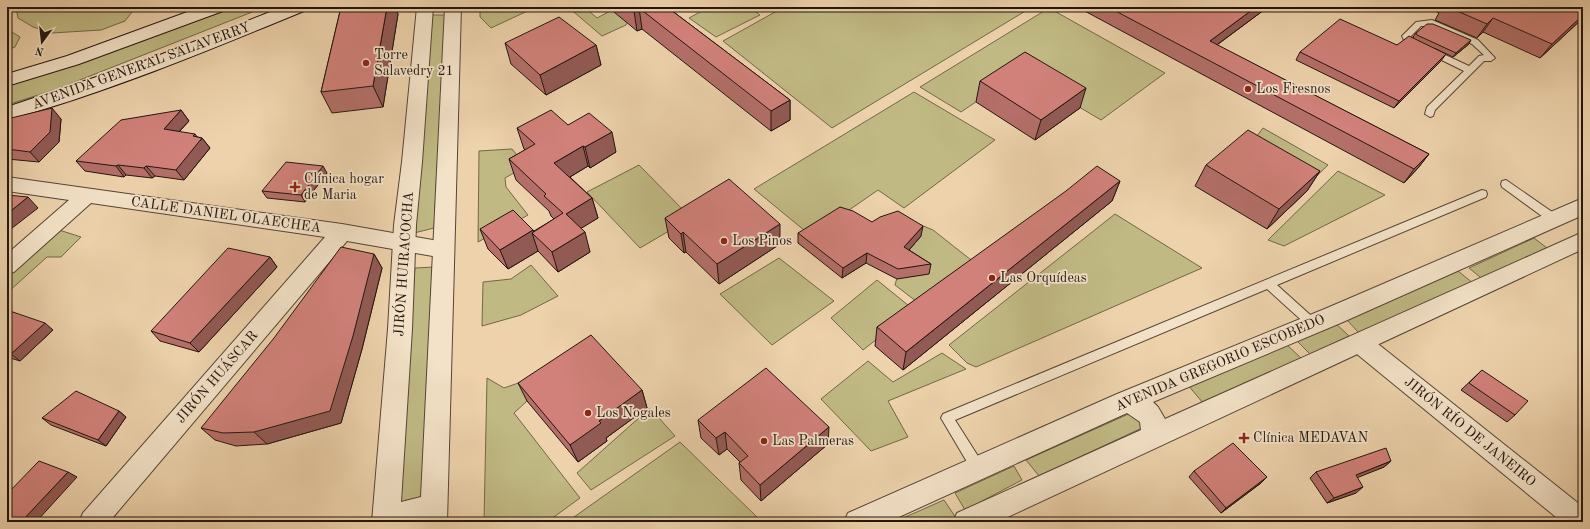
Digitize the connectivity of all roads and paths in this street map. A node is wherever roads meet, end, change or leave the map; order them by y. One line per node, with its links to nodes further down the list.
1 (217, 7): 6 (street, AVENIDA GENERAL SALAVERRY)
2 (298, 7): 7 (street, AVENIDA GENERAL SALAVERRY)
3 (453, 7): 18 (street)
4 (430, 8): 17 (street, JIRÓN HUIRACOCHA)
5 (1470, 70): 5 (lane); 8 (lane)
6 (7, 80)
7 (7, 114)
8 (1430, 114)
9 (7, 184): 12 (street, CALLE DANIEL OLAECHEA)
10 (1506, 184): 14 (lane)
11 (1482, 194): 20 (lane)
12 (87, 195): 15 (street, CALLE DANIEL OLAECHEA); 19 (street)
13 (1583, 206): 14 (street, AVENIDA GREGORIO ESCOBEDO)
14 (1554, 219): 16 (street); 21 (street, AVENIDA GREGORIO ESCOBEDO)
15 (342, 232): 17 (street, CALLE DANIEL OLAECHEA); 30 (street, JIRÓN HUÁSCAR)
16 (1583, 240): 22 (street)
17 (405, 242): 18 (street, CALLE DANIEL OLAECHEA); 29 (street, JIRÓN HUIRACOCHA)
18 (444, 250): 28 (street)
19 (7, 266)
20 (1268, 283): 21 (lane); 27 (lane)
21 (1313, 324): 23 (street, AVENIDA GREGORIO ESCOBEDO)
22 (1360, 343): 25 (street); 33 (street, JIRÓN RÍO DE JANEIRO)
23 (1155, 391): 24 (street, AVENIDA GREGORIO ESCOBEDO); 25 (street)
24 (1126, 402): 26 (street); 27 (street, AVENIDA GREGORIO ESCOBEDO)
25 (1184, 423): 26 (street)
26 (1151, 439): 32 (street)
27 (978, 468): 31 (street, AVENIDA GREGORIO ESCOBEDO)
28 (434, 515): 29 (street)
29 (386, 520)
30 (92, 522)
31 (858, 522)
32 (967, 522)
33 (1582, 522)

